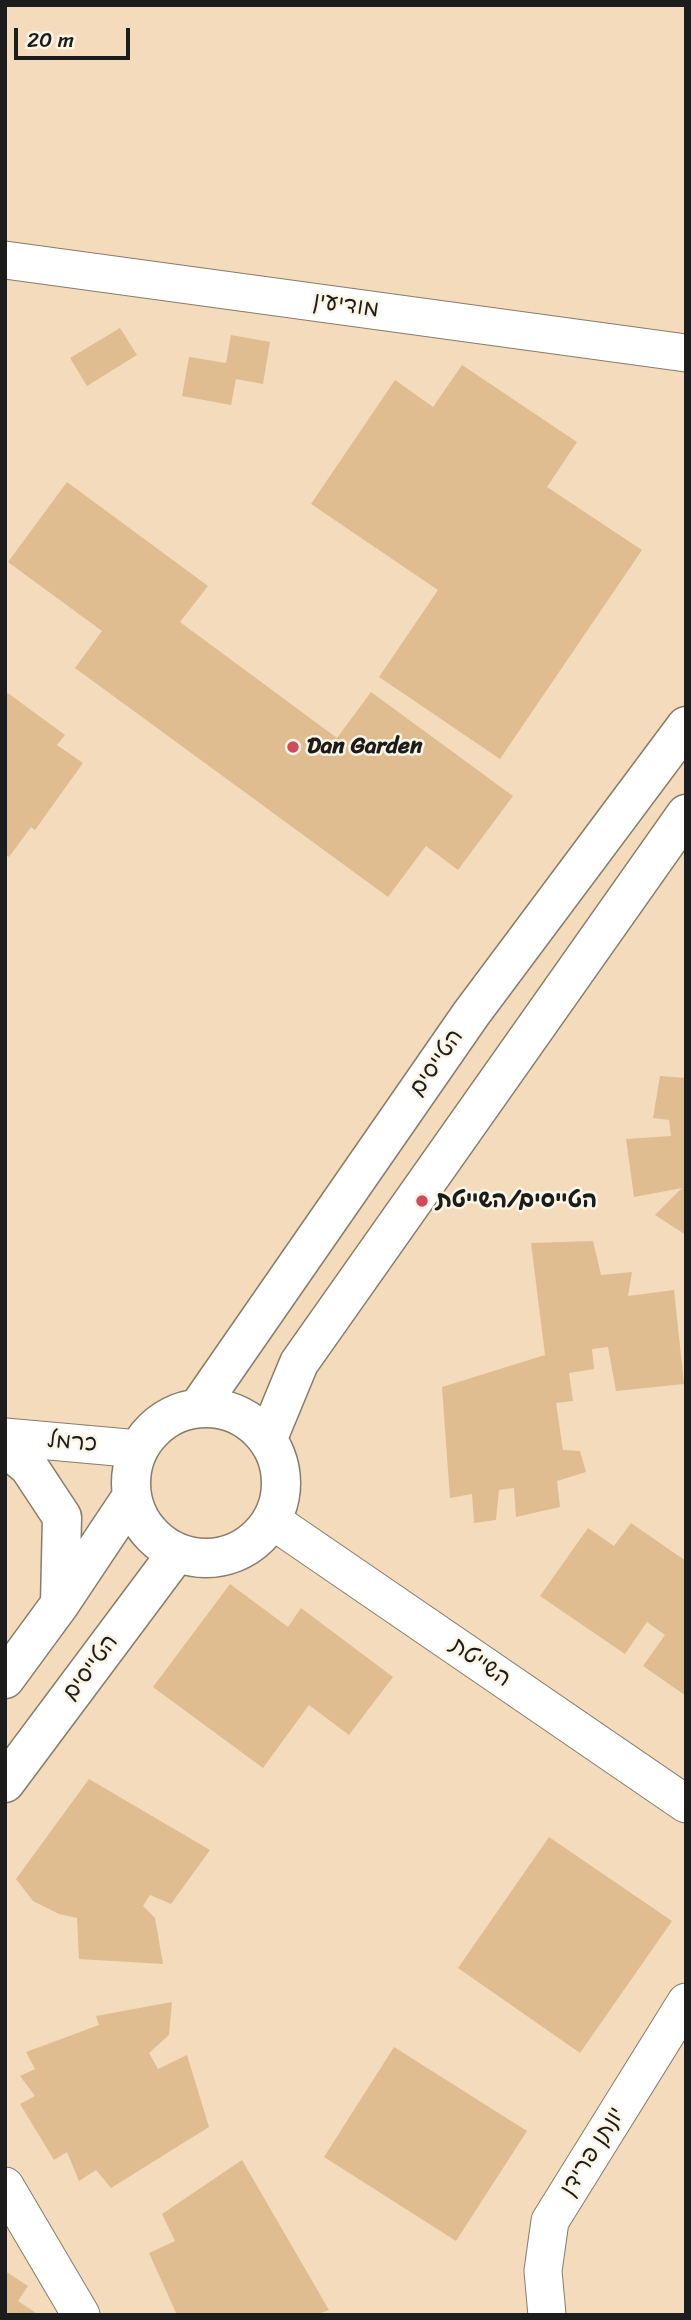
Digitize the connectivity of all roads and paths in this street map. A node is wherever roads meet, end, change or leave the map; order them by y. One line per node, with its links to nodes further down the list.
1 (5, 260): 2 (street, מודיעין)
2 (686, 352)
3 (686, 726): 5 (street, הטייסים)
4 (686, 814): 7 (street)
5 (198, 1408): 7 (street); 9 (street)
6 (5, 1437): 9 (street, כרמל)
7 (268, 1438): 11 (street)
8 (5, 1447): 13 (street)
9 (139, 1449): 10 (street)
10 (132, 1496): 12 (street); 13 (street)
11 (273, 1521): 12 (street); 16 (street, השייטת)
12 (176, 1553): 15 (street, הטייסים)
13 (60, 1604): 14 (street)
14 (5, 1679)
15 (5, 1783)
16 (686, 1804)
17 (686, 2002): 20 (street, יונתן פרידן)
18 (5, 2186): 19 (street)
19 (81, 2315)
20 (547, 2315)

